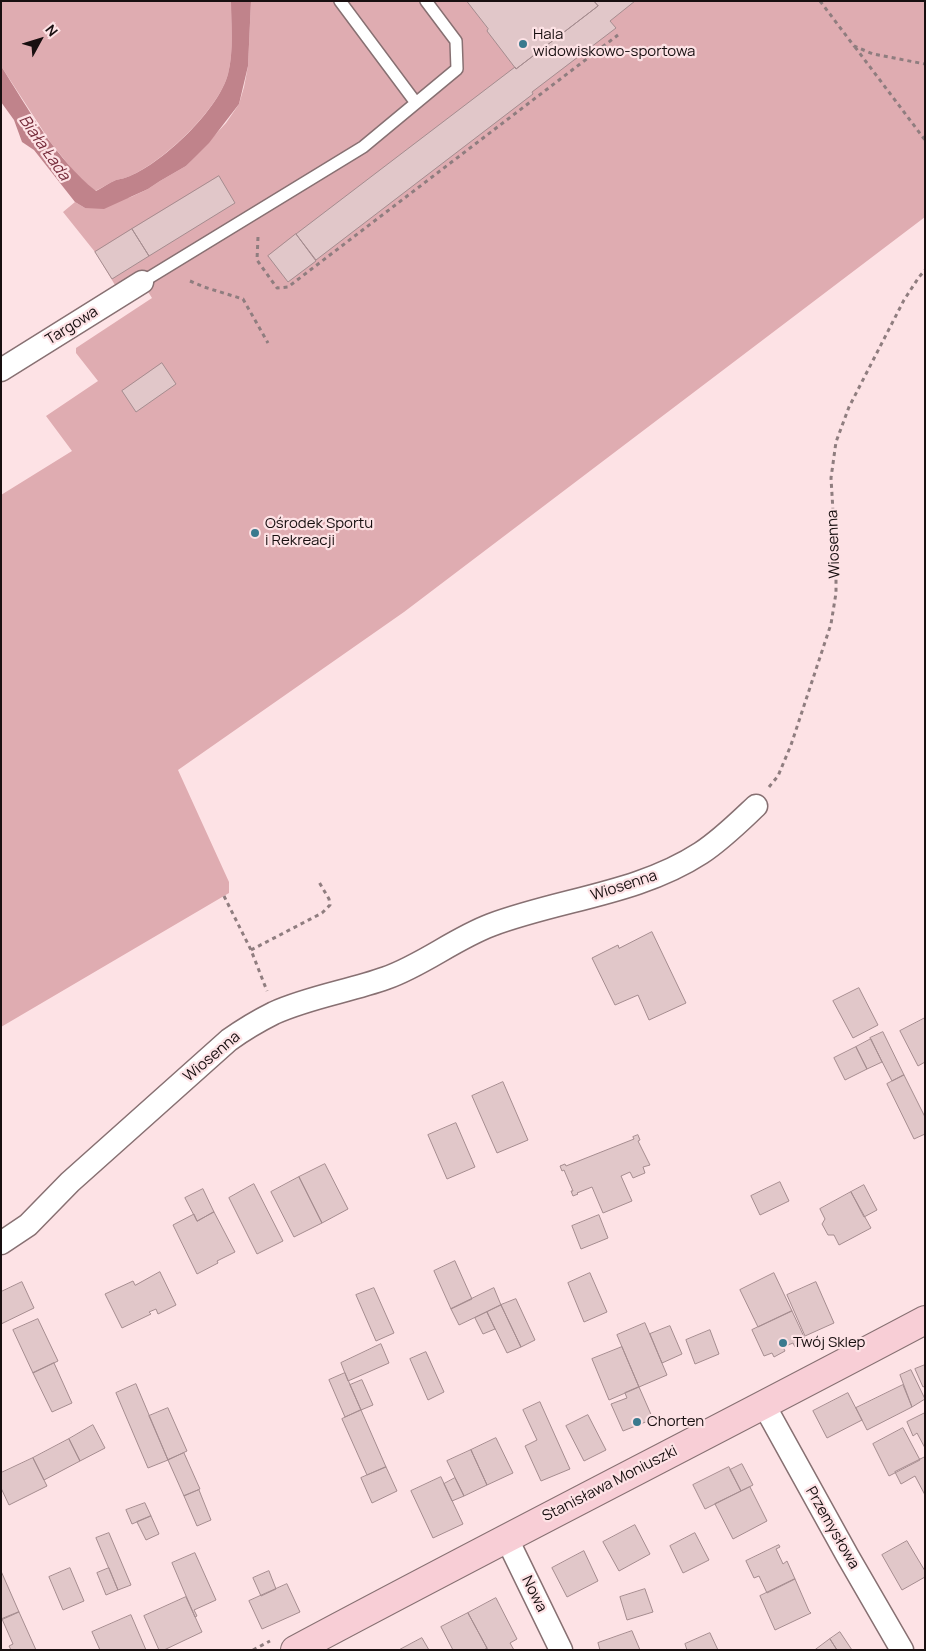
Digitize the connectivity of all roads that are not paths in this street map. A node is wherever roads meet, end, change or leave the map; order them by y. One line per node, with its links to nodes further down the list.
1 (340, 1): 3 (lane)
2 (426, 1): 3 (lane)
3 (416, 102): 4 (lane)
4 (142, 282): 5 (street, Targowa)
5 (1, 370)
6 (756, 806): 7 (street, Wiosenna)
7 (1, 1243)
8 (925, 1320): 9 (street, Stanisława Moniuszki)
9 (764, 1405): 10 (street, Stanisława Moniuszki); 13 (street, Przemysłowa)
10 (506, 1537): 11 (street, Stanisława Moniuszki); 12 (street, Nowa)
11 (295, 1650)
12 (561, 1650)
13 (902, 1650)

